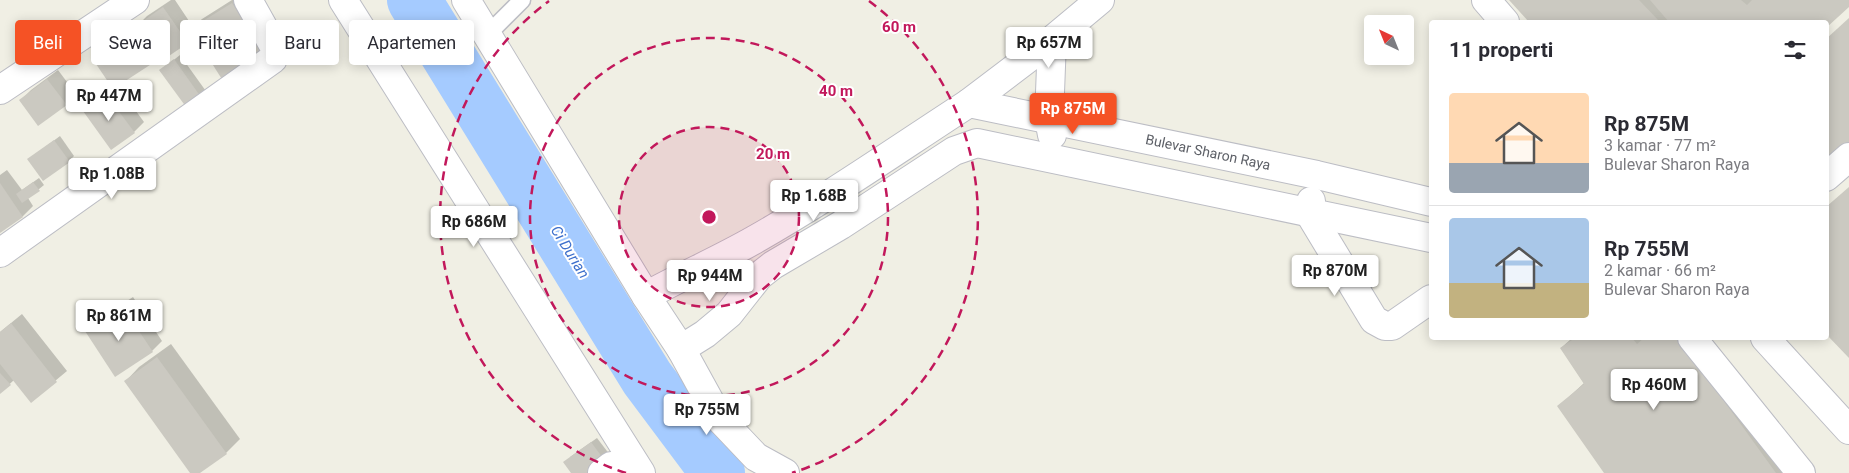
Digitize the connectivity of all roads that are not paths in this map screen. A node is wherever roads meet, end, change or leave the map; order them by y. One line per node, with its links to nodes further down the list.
1 (135, 0): 11 (street)
2 (248, 0): 24 (street)
3 (343, 0): 32 (street)
4 (466, 0): 9 (street)
5 (522, 0): 9 (lane)
6 (1100, 0): 10 (street)
7 (1486, 0): 8 (street)
8 (1503, 20)
9 (487, 35): 26 (street)
10 (1052, 40): 12 (street); 13 (street)
11 (0, 90)
12 (969, 102): 13 (street, Bulevar Sharon Raya); 18 (street)
13 (1049, 119): 15 (street); 17 (street, Bulevar Sharon Raya)
14 (1849, 157): 16 (street)
15 (1056, 159): 20 (street); 21 (street)
16 (1829, 174)
17 (1317, 175): 19 (street, Bulevar Sharon Raya); 20 (street)
18 (824, 198): 21 (street); 23 (street)
19 (1429, 202)
20 (1308, 211): 22 (street); 27 (street)
21 (841, 225): 25 (street)
22 (1429, 238)
23 (745, 245): 25 (street); 26 (street)
24 (0, 253)
25 (766, 270): 30 (street)
26 (646, 296): 30 (street)
27 (1429, 300)
28 (1694, 340): 34 (street)
29 (1767, 340): 31 (street)
30 (681, 349): 33 (street)
31 (1849, 430)
32 (641, 473)
33 (785, 473)
34 (1801, 473)

